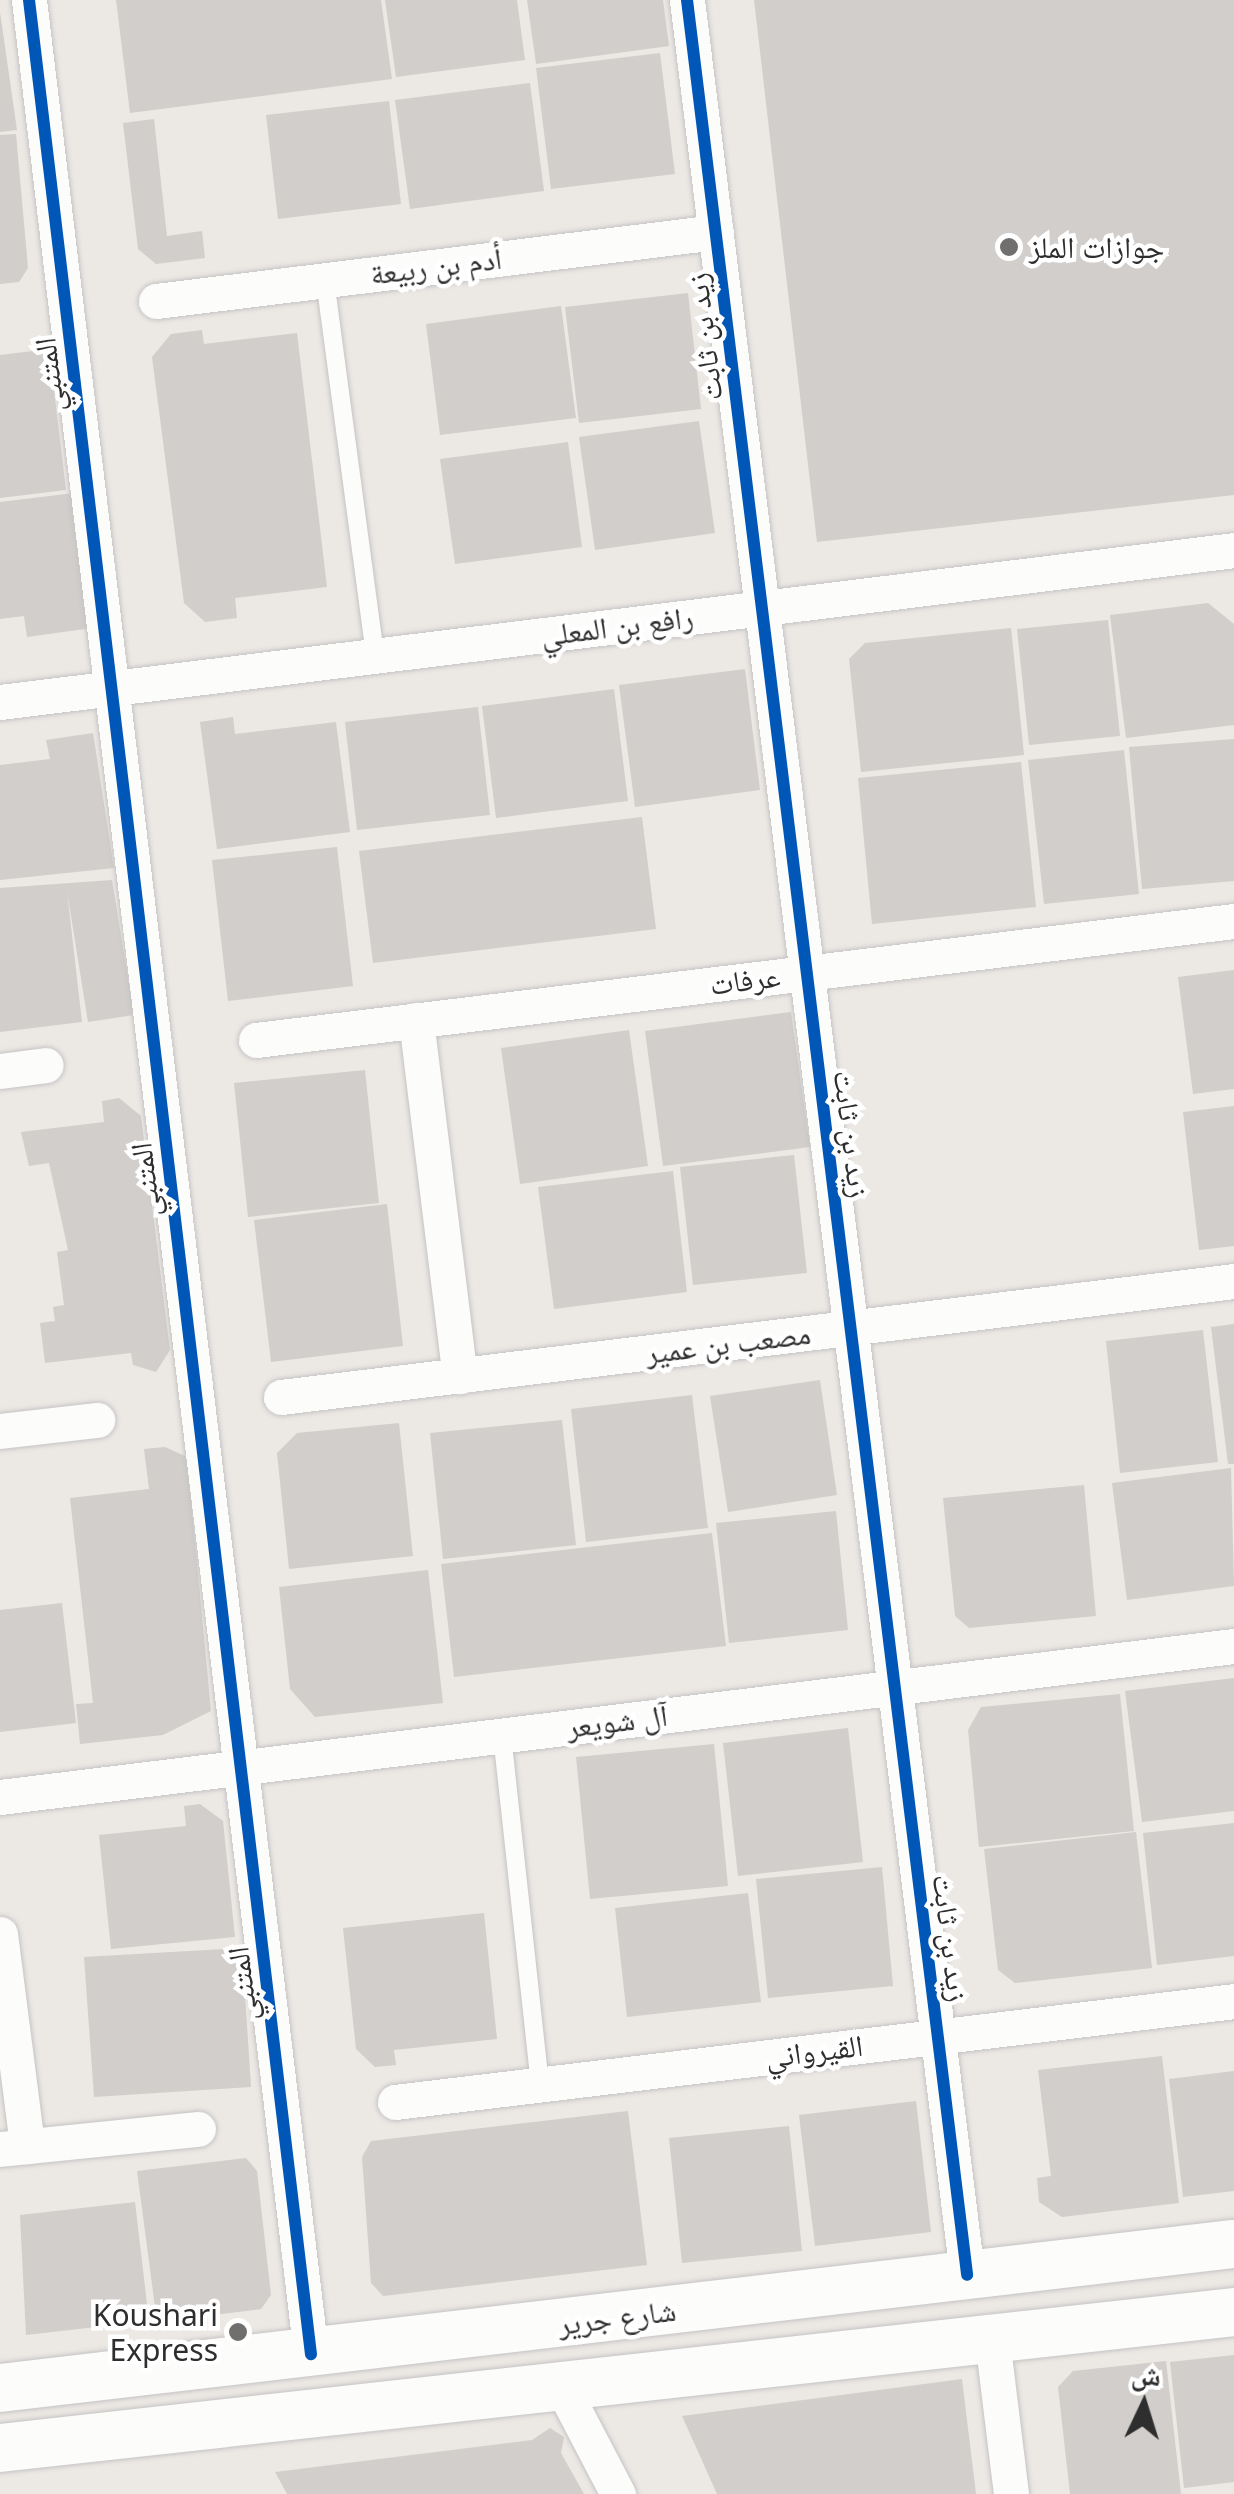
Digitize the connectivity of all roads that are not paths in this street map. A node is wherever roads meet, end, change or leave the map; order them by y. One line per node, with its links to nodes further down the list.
1 (29, 0): 9 (street, المتنبي)
2 (687, 0): 3 (street, زيد بن ثابت)
3 (716, 232): 4 (street, أدم بن ربيعة); 7 (street, زيد بن ثابت)
4 (325, 280): 5 (street, أدم بن ربيعة); 8 (lane)
5 (156, 300)
6 (1234, 550): 7 (street, رافع بن المعلي)
7 (762, 608): 8 (street, رافع بن المعلي); 12 (street, زيد بن ثابت)
8 (375, 656): 9 (street, رافع بن المعلي)
9 (112, 688): 10 (street, رافع بن المعلي); 26 (street, المتنبي)
10 (0, 702)
11 (1234, 921): 12 (street, عرفات)
12 (807, 973): 13 (street, عرفات); 18 (street, زيد بن ثابت)
13 (416, 1020): 14 (street, عرفات); 19 (street)
14 (256, 1040)
15 (46, 1065): 16 (street)
16 (0, 1071)
17 (1234, 1281): 18 (street, مصعب بن عمير)
18 (851, 1328): 19 (street, مصعب بن عمير); 24 (street, زيد بن ثابت)
19 (460, 1376): 20 (street, مصعب بن عمير)
20 (281, 1398)
21 (97, 1420): 22 (street)
22 (0, 1431)
23 (1234, 1646): 24 (street, آل شويعر)
24 (895, 1687): 25 (street, آل شويعر); 30 (street, زيد بن ثابت)
25 (502, 1736): 26 (street, آل شويعر); 31 (lane)
26 (241, 1767): 27 (street, آل شويعر); 39 (street, المتنبي)
27 (0, 1797)
28 (0, 1934): 34 (street)
29 (1234, 2001): 30 (street, القيرواني)
30 (938, 2036): 31 (street, القيرواني); 36 (street, زيد بن ثابت)
31 (540, 2084): 32 (street, القيرواني)
32 (394, 2102)
33 (198, 2129): 34 (street)
34 (13, 2148)
35 (1234, 2244): 36 (main road, شارع جرير)
36 (967, 2275): 39 (main road, شارع جرير)
37 (1234, 2312): 38 (main road, شارع جرير)
38 (992, 2339): 40 (main road, شارع جرير); 44 (street)
39 (311, 2354): 41 (main road, شارع جرير)
40 (562, 2387): 42 (main road, شارع جرير); 43 (street)
41 (0, 2388)
42 (0, 2448)
43 (618, 2494)
44 (1011, 2494)

